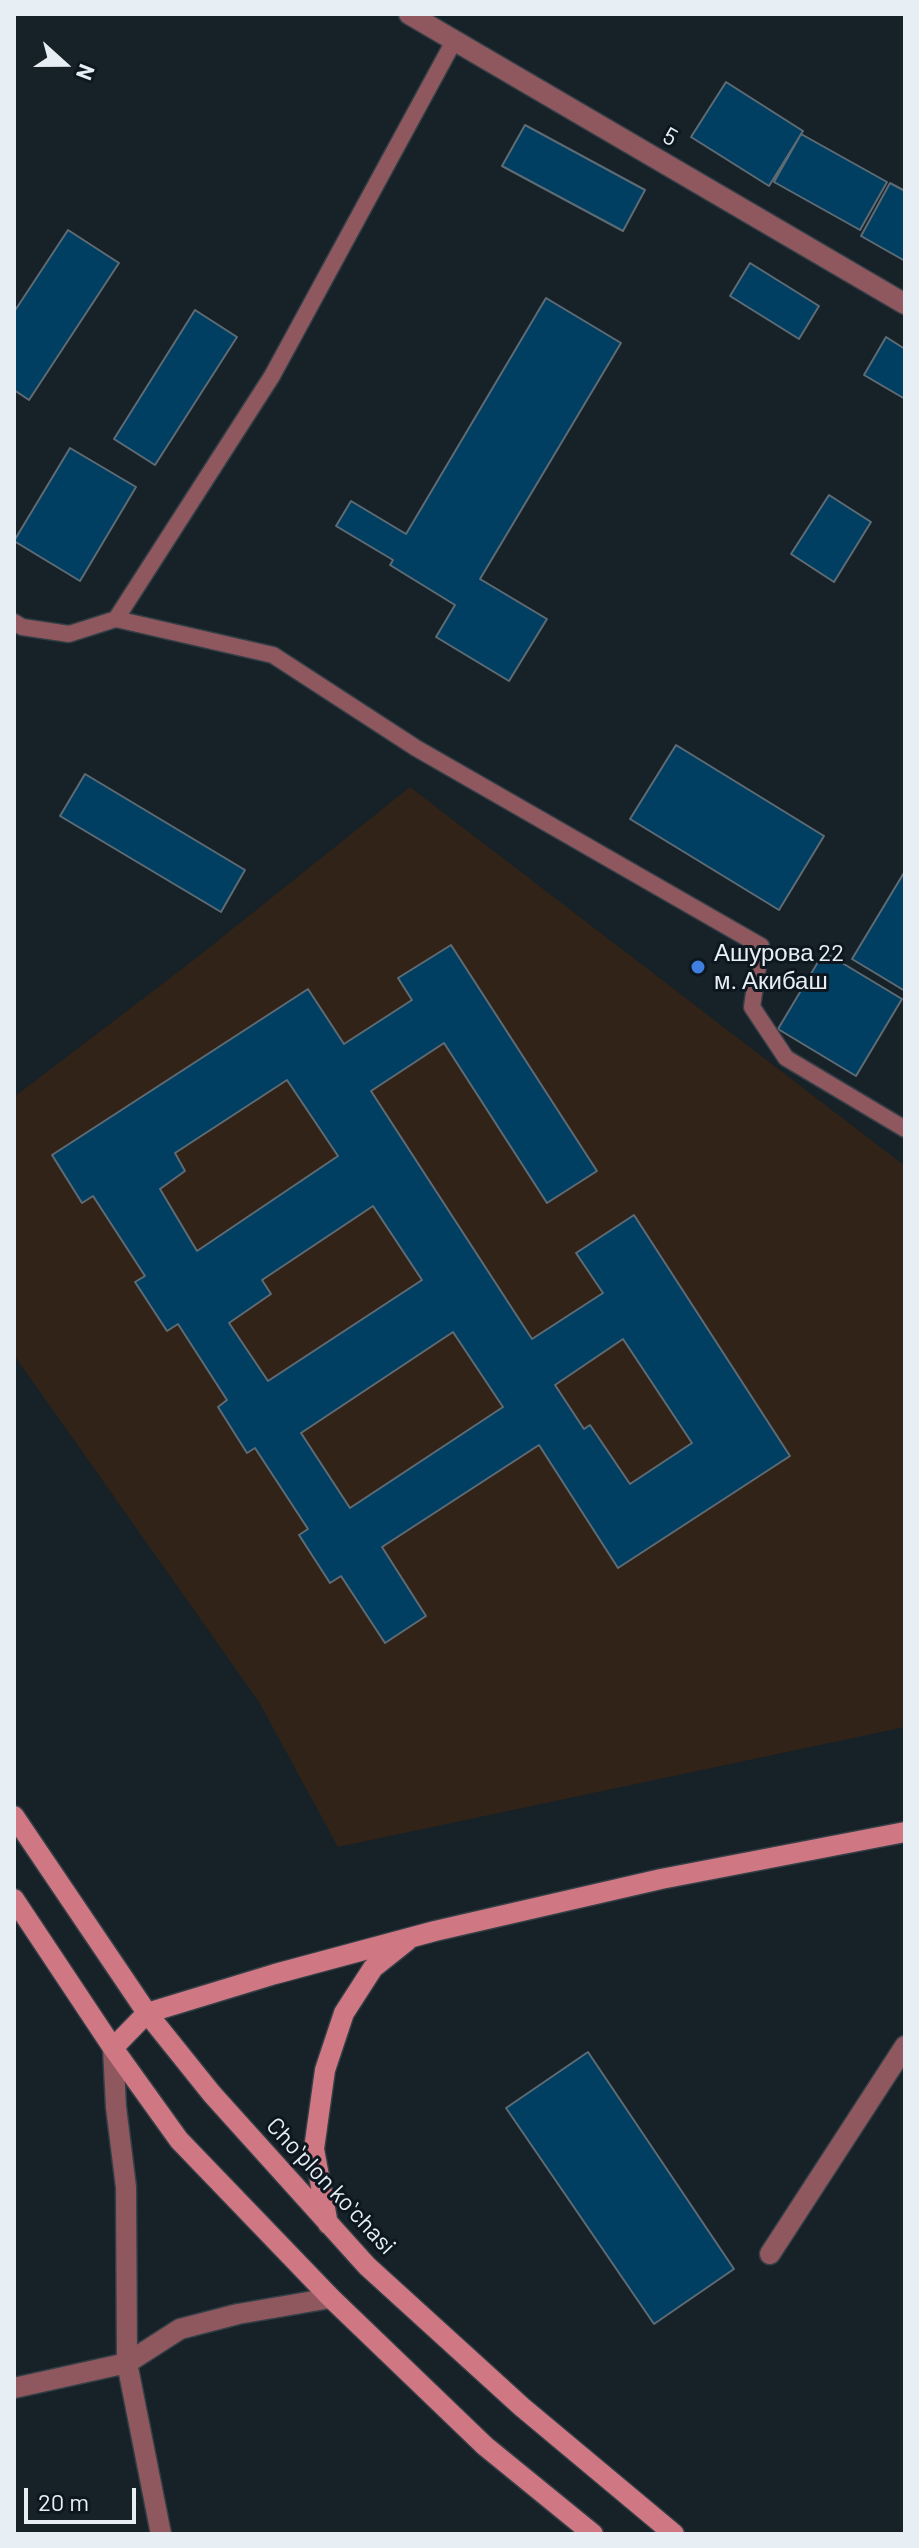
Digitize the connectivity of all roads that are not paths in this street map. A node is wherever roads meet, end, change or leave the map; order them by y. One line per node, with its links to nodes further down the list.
1 (409, 14): 2 (street, 5 / 5)
2 (454, 41): 3 (street, 5 / 5); 4 (lane)
3 (905, 304)
4 (116, 619): 5 (lane); 6 (lane)
5 (14, 622)
6 (905, 1129)
7 (14, 1816): 11 (main road, Choʻplon koʻchasi)
8 (905, 1832): 10 (main road)
9 (14, 1899): 13 (main road)
10 (413, 1937): 11 (main road); 14 (main road)
11 (147, 2013): 13 (main road); 14 (main road, Choʻplon koʻchasi)
12 (905, 2046): 15 (street)
13 (113, 2048): 16 (main road); 17 (street)
14 (328, 2224): 21 (main road, Choʻplon koʻchasi)
15 (770, 2254)
16 (331, 2298): 17 (street); 20 (main road)
17 (127, 2363): 18 (street); 19 (street)
18 (14, 2388)
19 (161, 2534)
20 (593, 2534)
21 (674, 2534)

